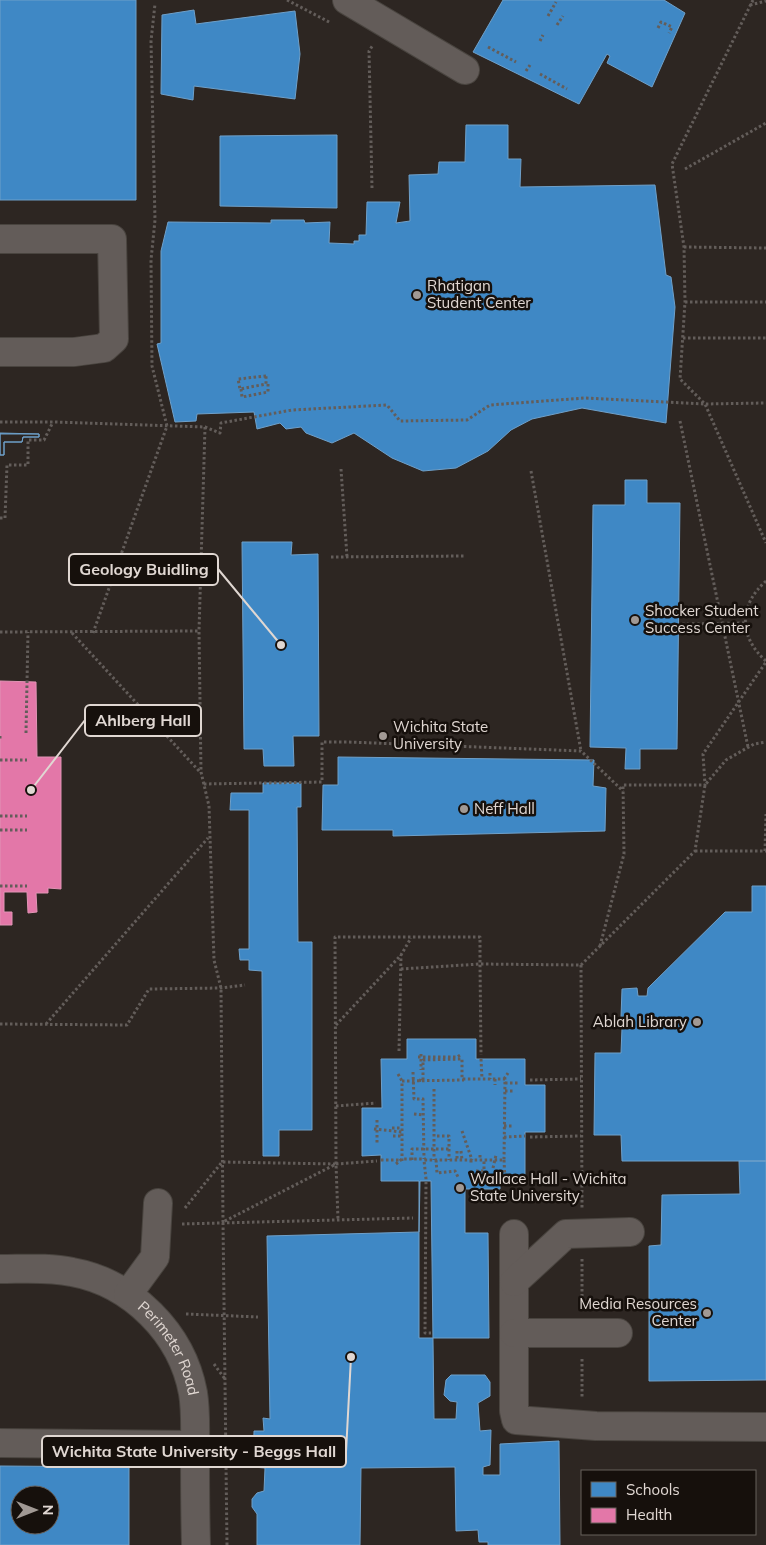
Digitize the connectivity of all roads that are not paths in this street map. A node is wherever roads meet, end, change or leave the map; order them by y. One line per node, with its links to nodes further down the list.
1 (347, 0): 2 (street)
2 (465, 70)
3 (0, 239): 4 (street)
4 (0, 352)
5 (158, 1203): 10 (street)
6 (630, 1232): 9 (street)
7 (514, 1234): 9 (street)
8 (0, 1269): 10 (street, Perimeter Road)
9 (514, 1282): 11 (street)
10 (128, 1294): 15 (street, Perimeter Road)
11 (514, 1333): 12 (street); 13 (street)
12 (618, 1333)
13 (766, 1427)
14 (0, 1443): 15 (street)
15 (195, 1445): 16 (street, Perimeter Road)
16 (196, 1545)

